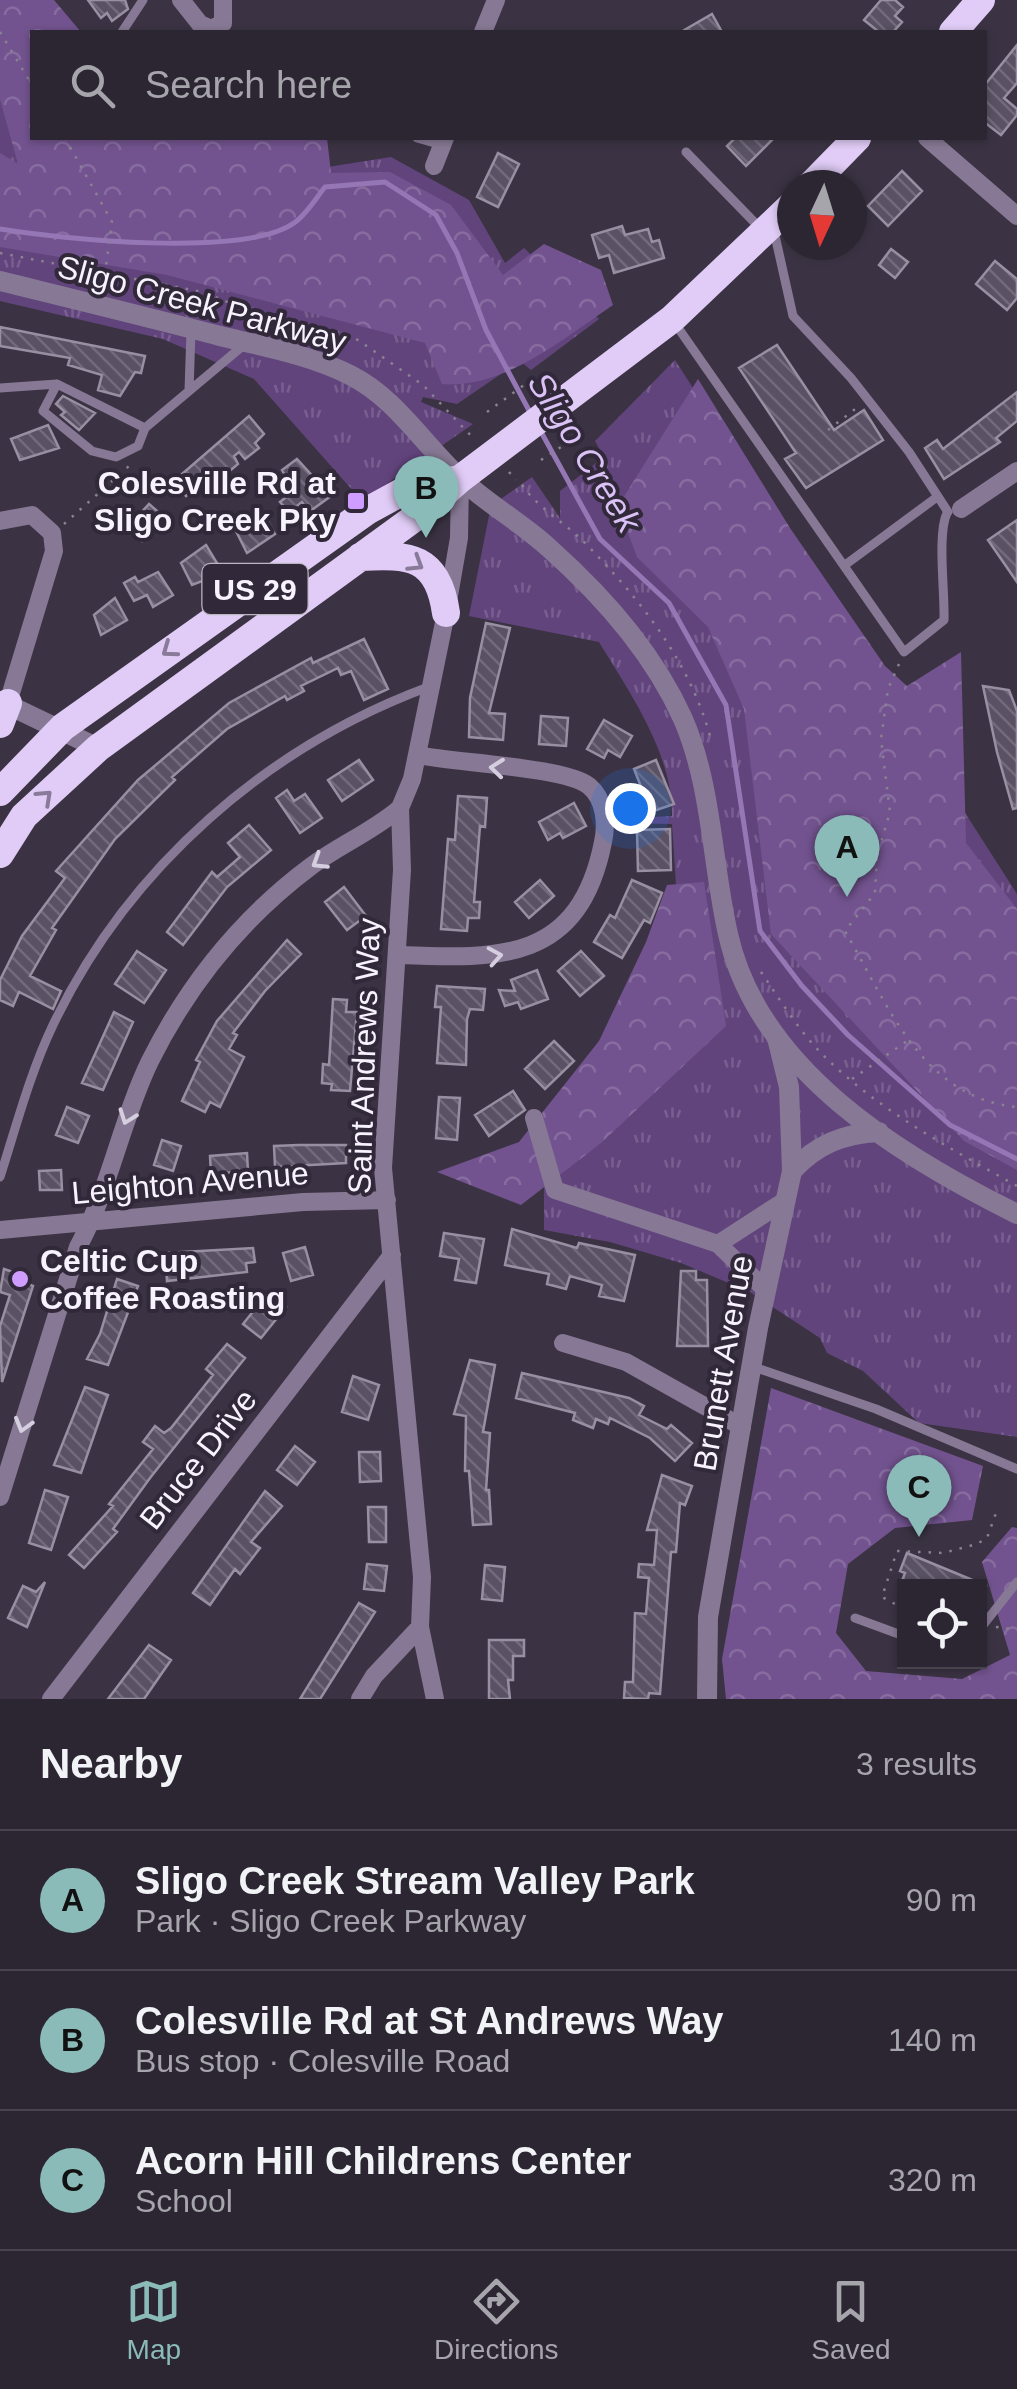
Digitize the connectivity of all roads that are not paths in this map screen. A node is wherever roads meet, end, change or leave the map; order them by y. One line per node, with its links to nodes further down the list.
1 (143, 0): 6 (lane)
2 (181, 0): 3 (street)
3 (224, 0)
4 (496, 0): 7 (street)
5 (981, 0): 8 (highway)
6 (123, 30)
7 (485, 30)
8 (955, 30)
9 (855, 140): 14 (highway)
10 (929, 140): 15 (street)
11 (443, 141): 13 (street)
12 (686, 152): 16 (lane)
13 (434, 166)
14 (826, 170)
15 (1017, 216)
16 (776, 220): 18 (highway, US 29); 27 (lane)
17 (0, 280): 19 (street, Sligo Creek Parkway)
18 (672, 319): 26 (highway, US 29); 31 (lane)
19 (192, 328): 20 (street, Sligo Creek Parkway); 23 (lane)
20 (248, 342): 23 (lane); 26 (street, Sligo Creek Parkway)
21 (57, 384): 22 (lane); 24 (lane); 24 (lane)
22 (0, 388)
23 (189, 391): 24 (lane)
24 (145, 428)
25 (1017, 471): 28 (street)
26 (460, 478): 30 (highway, US 29); 32 (street, Saint Andrews Way); 35 (highway, US 29, one-way to 35); 42 (street, Sligo Creek Parkway)
27 (937, 497): 28 (lane); 31 (lane)
28 (954, 511): 31 (lane)
29 (0, 521): 34 (street)
30 (358, 558): 32 (highway, one-way to 32); 36 (highway, US 29)
31 (846, 566)
32 (446, 613): 33 (street, Saint Andrews Way)
33 (432, 686): 37 (street, Saint Andrews Way); 46 (lane)
34 (3, 709): 35 (street)
35 (63, 727): 36 (street); 38 (highway, US 29)
36 (98, 748): 40 (highway, US 29, one-way to 36)
37 (418, 755): 39 (street, Saint Andrews Way); 41 (street, one-way to 37)
38 (0, 792)
39 (400, 808): 41 (street, Saint Andrews Way); 50 (street, one-way to 50)
40 (0, 854)
41 (398, 955): 47 (street, Saint Andrews Way)
42 (777, 1040): 44 (street, Sligo Creek Parkway); 45 (street, Brunett Avenue)
43 (534, 1118): 52 (street)
44 (879, 1132): 45 (street); 49 (street, Sligo Creek Parkway)
45 (792, 1171): 48 (street, Brunett Avenue)
46 (0, 1177)
47 (386, 1200): 50 (street, Leighton Avenue); 53 (street, Saint Andrews Way)
48 (783, 1202): 52 (street); 54 (street, Brunett Avenue)
49 (1017, 1214)
50 (92, 1222): 51 (street, Leighton Avenue); 59 (street, one-way to 59)
51 (0, 1230)
52 (718, 1244): 54 (street)
53 (392, 1255): 63 (street, Saint Andrews Way); 65 (street, Bruce Drive)
54 (766, 1290): 56 (street, Brunett Avenue)
55 (563, 1343): 57 (street)
56 (752, 1367): 57 (street, Brunett Avenue); 58 (lane)
57 (742, 1427): 68 (street, Brunett Avenue)
58 (1017, 1469)
59 (0, 1497)
60 (1017, 1582): 62 (lane)
61 (855, 1618): 64 (lane)
62 (987, 1620)
63 (420, 1627): 66 (street); 67 (street, Saint Andrews Way)
64 (897, 1633)
65 (51, 1699)
66 (360, 1699)
67 (435, 1699)
68 (706, 1699)

